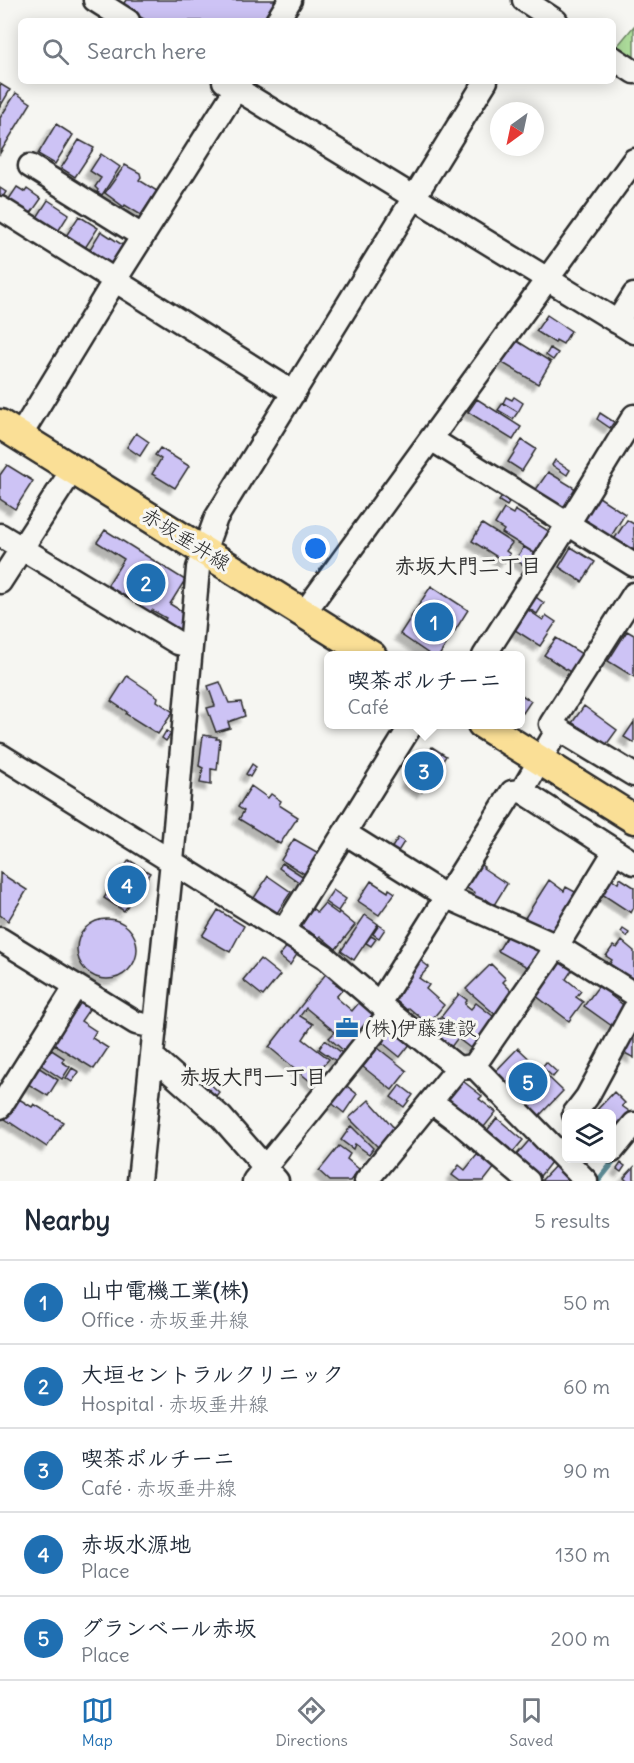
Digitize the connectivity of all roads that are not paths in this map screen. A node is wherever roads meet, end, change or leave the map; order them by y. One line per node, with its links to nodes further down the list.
1 (95, 0): 4 (street)
2 (290, 0): 5 (street)
3 (529, 7): 6 (street)
4 (123, 18)
5 (279, 18)
6 (550, 18)
7 (616, 60): 8 (street)
8 (634, 72)
9 (233, 84): 13 (street); 15 (street)
10 (484, 84): 13 (street)
11 (634, 160): 16 (street)
12 (30, 166): 15 (street)
13 (413, 199): 16 (street); 20 (street)
14 (0, 208): 17 (street)
15 (142, 236): 17 (street)
16 (546, 279): 19 (street); 23 (street)
17 (115, 280): 20 (street); 22 (street)
18 (634, 295): 19 (street)
19 (626, 327)
20 (294, 393): 28 (street)
21 (634, 416): 25 (street)
22 (10, 430): 24 (main road, 赤坂垂井線)
23 (430, 439): 25 (street); 32 (street)
24 (73, 469): 27 (street); 28 (main road, 赤坂垂井線)
25 (568, 524): 29 (street); 35 (street)
26 (0, 535): 27 (street)
27 (21, 548): 30 (street); 33 (street)
28 (204, 550): 32 (main road, 赤坂垂井線); 33 (street)
29 (634, 565)
30 (0, 582)
31 (634, 594): 38 (street)
32 (304, 613): 34 (main road, 赤坂垂井線)
33 (191, 646): 46 (street)
34 (364, 651)
35 (487, 651)
36 (409, 729): 44 (street)
37 (490, 729): 40 (main road)
38 (558, 729): 40 (street); 41 (street)
39 (0, 755): 46 (street)
40 (538, 759): 42 (street); 43 (main road)
41 (634, 776)
42 (522, 791): 45 (street); 47 (street)
43 (634, 819)
44 (345, 833): 47 (street); 48 (street)
45 (625, 857): 50 (street)
46 (172, 861): 48 (street); 55 (street)
47 (447, 897): 50 (street); 53 (street)
48 (284, 930): 53 (street)
49 (0, 939): 51 (street)
50 (557, 946): 52 (street); 57 (street)
51 (76, 986): 55 (street); 59 (street)
52 (634, 994)
53 (384, 1008): 57 (street); 66 (street)
54 (634, 1010): 60 (street)
55 (155, 1027): 56 (street)
56 (152, 1056): 66 (street); 67 (street)
57 (466, 1067): 58 (street); 63 (street)
58 (432, 1102): 68 (street); 69 (street)
59 (0, 1107)
60 (577, 1109)
61 (634, 1124): 64 (street)
62 (562, 1128): 63 (street)
63 (550, 1143): 70 (street)
64 (616, 1146)
65 (602, 1163): 70 (street)
66 (265, 1176)
67 (139, 1181)
68 (366, 1181)
69 (528, 1181)
70 (587, 1181)

